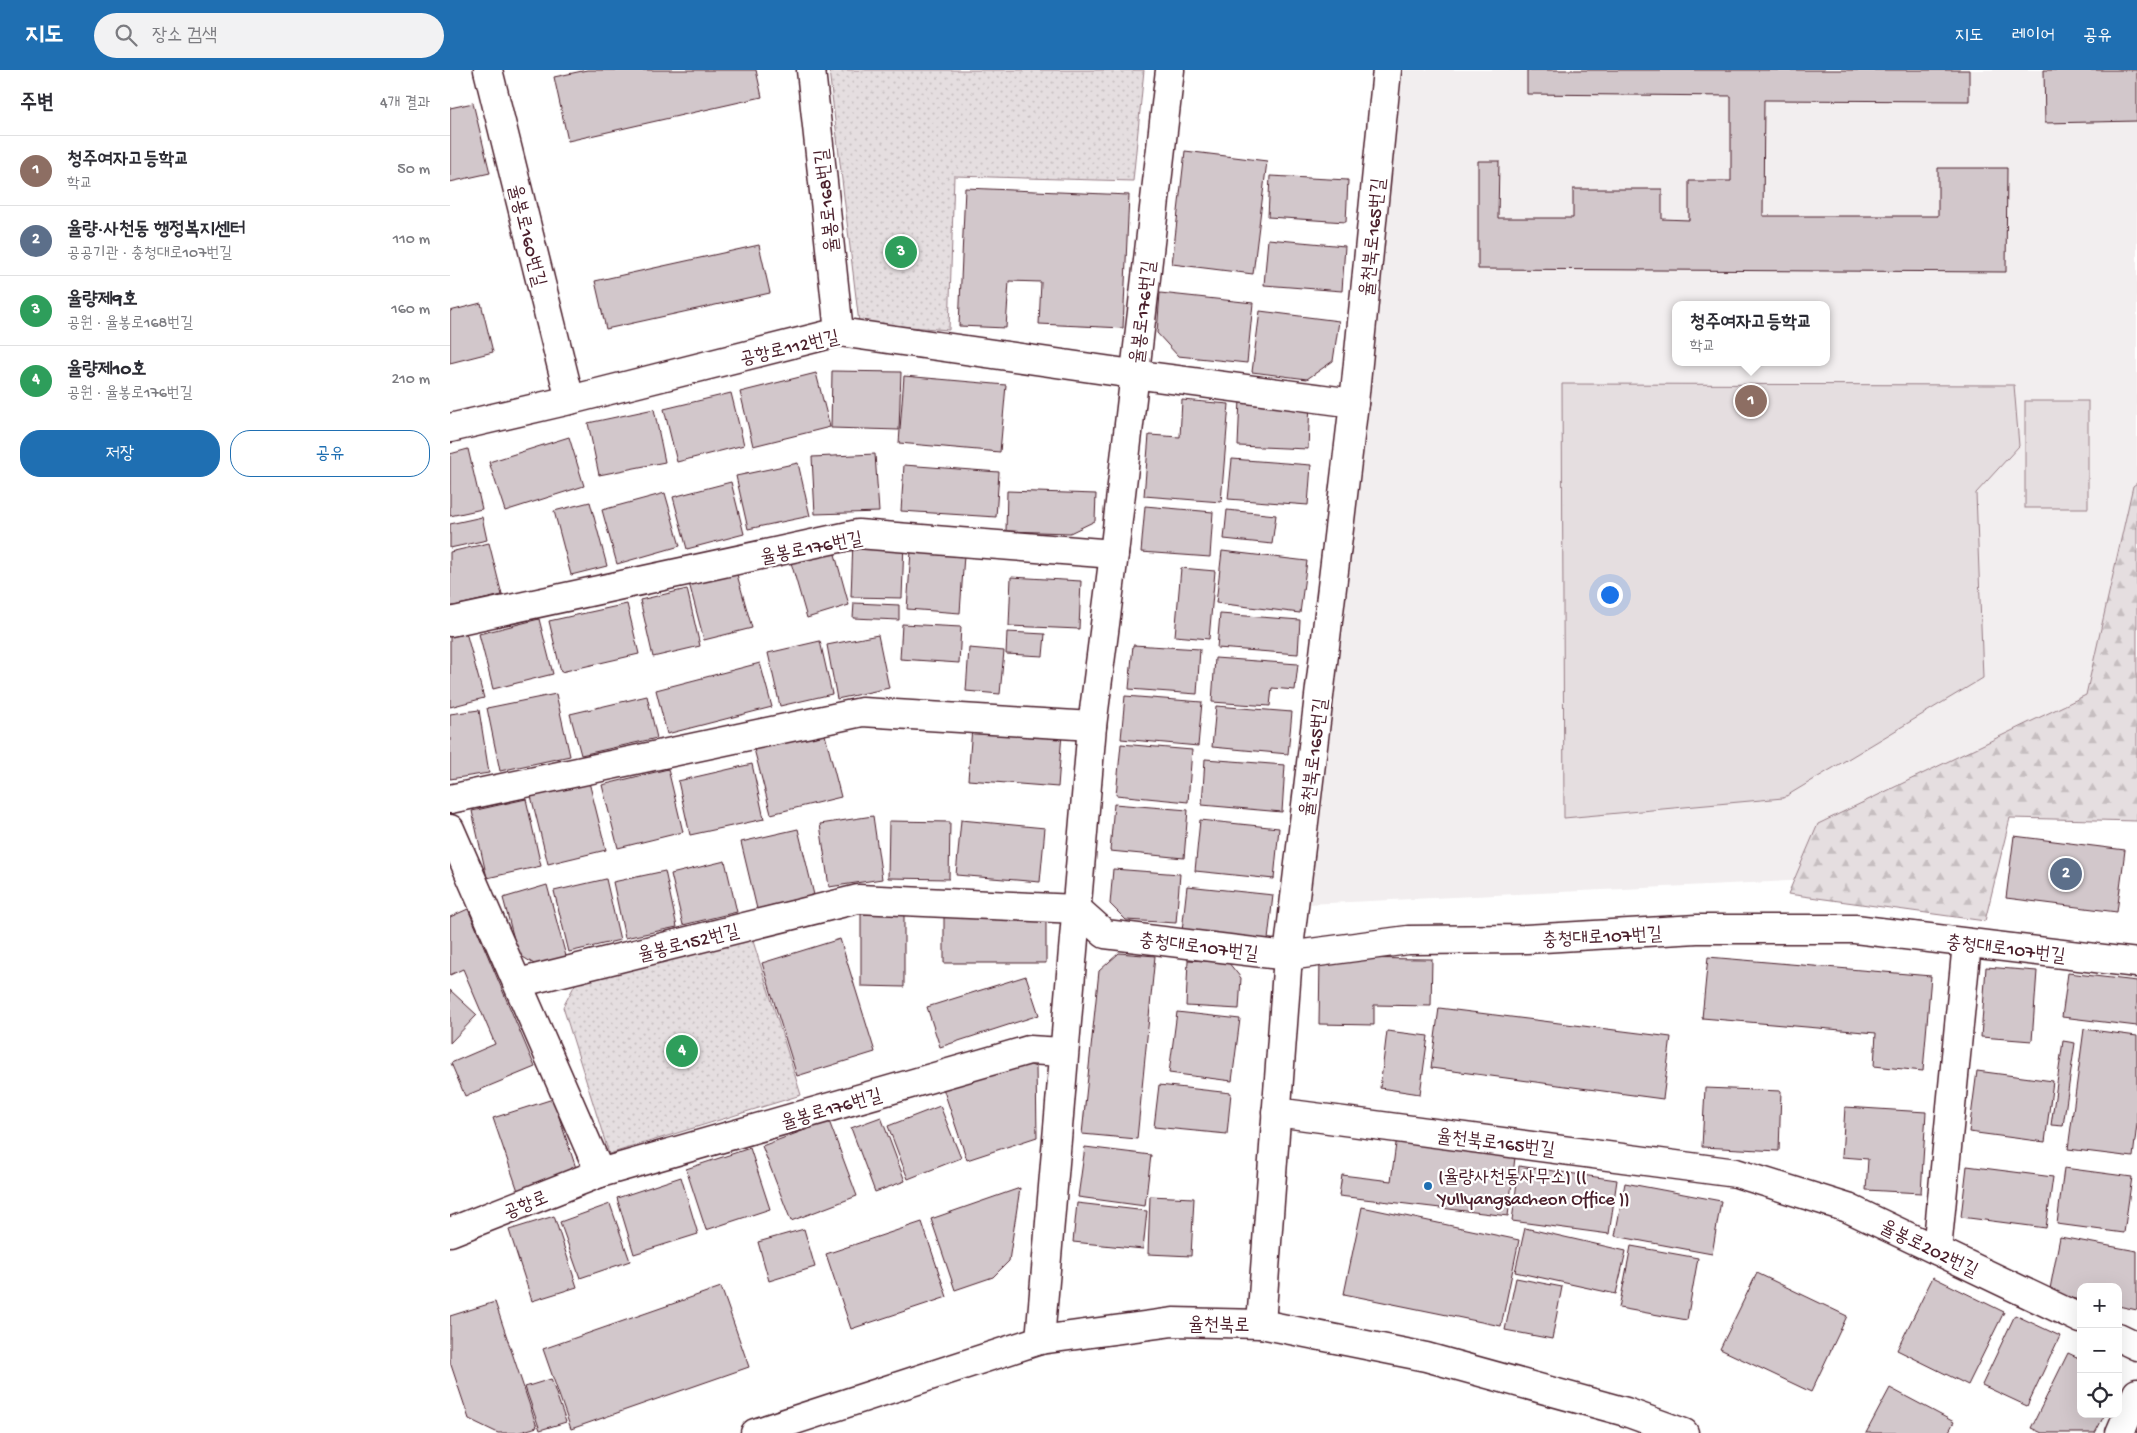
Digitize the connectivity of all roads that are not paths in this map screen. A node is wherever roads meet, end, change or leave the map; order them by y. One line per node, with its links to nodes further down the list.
1 (488, 70): 7 (street, 율봉로160번길)
2 (811, 70): 5 (street, 율봉로168번길)
3 (1170, 70): 6 (street, 율봉로176번길)
4 (1388, 70): 8 (street, 율천북로165번길)
5 (839, 332): 6 (street, 공항로112번길); 7 (street, 공항로112번길)
6 (1133, 374): 8 (street); 10 (street, 율봉로176번길)
7 (570, 400): 9 (street, 공항로112번길)
8 (1354, 403): 17 (street, 율천북로165번길)
9 (450, 428)
10 (1114, 554): 11 (street, 율봉로176번길); 12 (street, 율봉로176번길)
11 (450, 622)
12 (1092, 726): 13 (street); 15 (street, 율봉로176번길)
13 (450, 799)
14 (450, 829): 19 (street)
15 (1078, 909): 17 (street, 충청대로107번길); 19 (street, 율봉로152번길); 20 (street, 율봉로176번길)
16 (1967, 943): 17 (street, 충청대로107번길); 18 (street, 충청대로107번길); 25 (street)
17 (1288, 956): 21 (street, 율천북로165번길)
18 (2137, 962)
19 (518, 984): 22 (street)
20 (1063, 1052): 22 (street, 율봉로176번길); 29 (street, 율봉로176번길)
21 (1276, 1112): 23 (street, 율천북로165번길); 27 (street, 율천북로165번길)
22 (600, 1173): 24 (street, 공항로)
23 (1774, 1185): 25 (street, 율봉로202번길)
24 (450, 1232)
25 (1937, 1250): 26 (street, 율봉로202번길)
26 (2077, 1317)
27 (1261, 1324): 29 (street, 율천북로); 33 (street, 율천북로)
28 (2122, 1339): 30 (street)
29 (1040, 1340): 32 (street, 율천북로)
30 (2137, 1346)
31 (2137, 1393): 34 (street)
32 (754, 1433)
33 (1684, 1433)
34 (2120, 1433)

